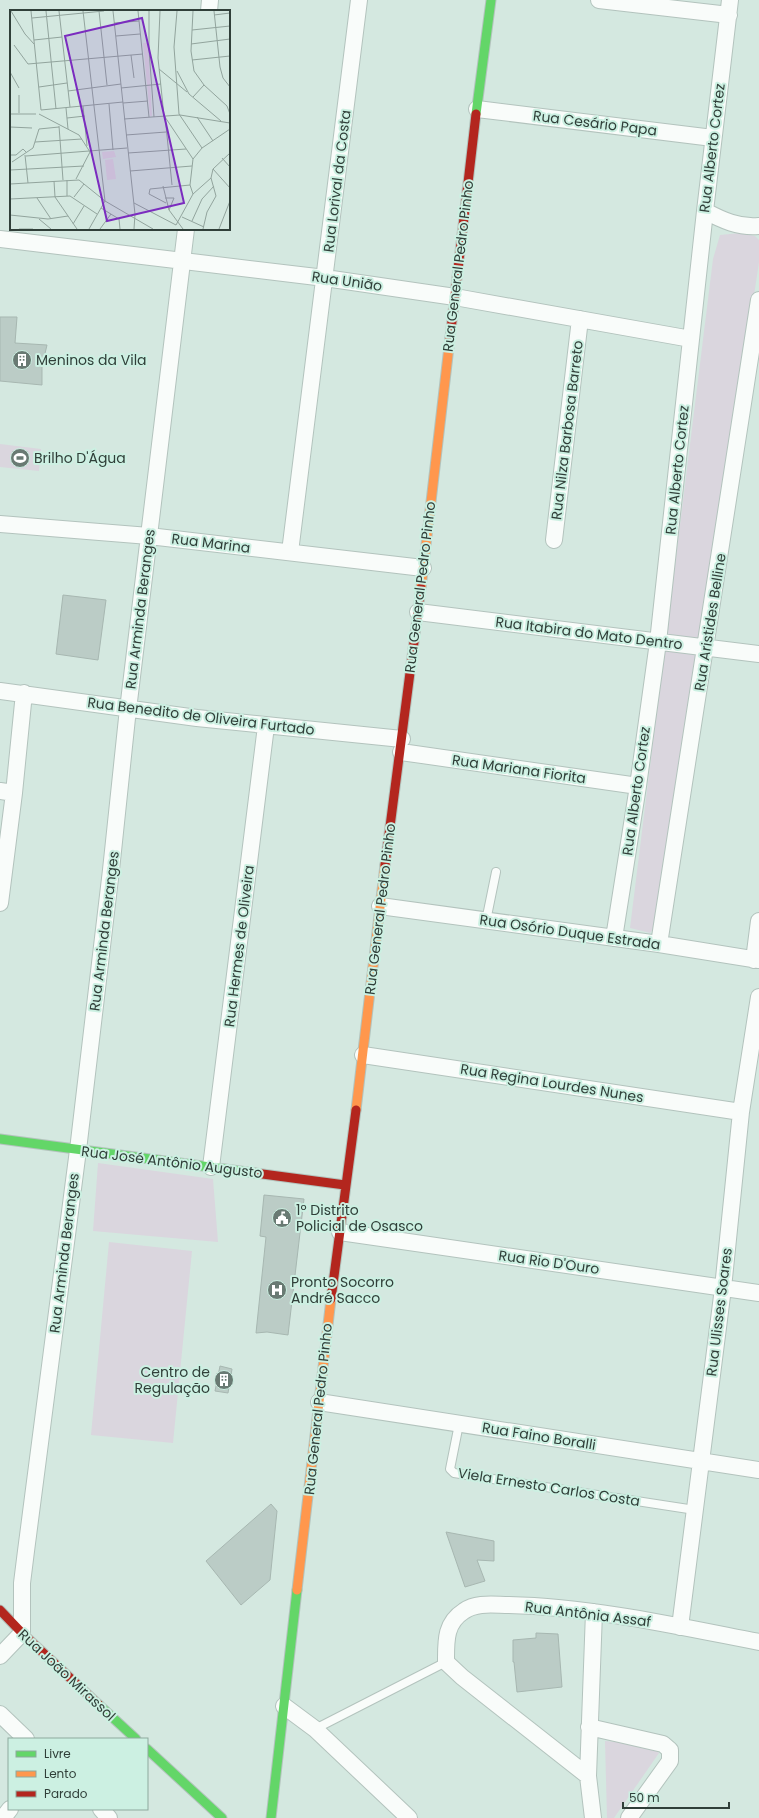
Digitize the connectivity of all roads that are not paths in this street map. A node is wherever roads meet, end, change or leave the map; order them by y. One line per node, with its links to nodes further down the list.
1 (210, 0): 6 (street)
2 (359, 0): 14 (street, Rua Lorival da Costa)
3 (491, 0): 7 (street, Rua General Pedro Pinho)
4 (599, 0): 5 (street)
5 (730, 8): 8 (street, Rua Alberto Cortez)
6 (209, 10)
7 (477, 109): 8 (street, Rua Cesário Papa); 15 (street, Rua General Pedro Pinho)
8 (713, 138): 9 (street, Rua Alberto Cortez)
9 (705, 211): 10 (street); 18 (street, Rua Alberto Cortez)
10 (759, 226)
11 (186, 230): 13 (street, Rua Arminda Beranges)
12 (0, 239): 13 (street, Rua União)
13 (183, 261): 14 (street, Rua União); 20 (street, Rua Arminda Beranges)
14 (325, 278): 15 (street, Rua União); 22 (street, Rua Lorival da Costa)
15 (455, 297): 17 (street, Rua União); 23 (street, Rua General Pedro Pinho)
16 (759, 300): 26 (street, Rua Aristides Belline)
17 (580, 319): 18 (street, Rua União); 21 (street, Rua Nilza Barbosa Barreto)
18 (692, 339): 25 (street, Rua Alberto Cortez)
19 (0, 524): 20 (street, Rua Marina)
20 (149, 536): 22 (street, Rua Marina); 30 (street, Rua Arminda Beranges)
21 (554, 540)
22 (290, 552): 23 (street, Rua Marina)
23 (422, 568): 24 (street, Rua General Pedro Pinho)
24 (418, 612): 25 (street, Rua Itabira do Mato Dentro); 32 (street, Rua General Pedro Pinho)
25 (658, 642): 26 (street, Rua Itabira do Mato Dentro); 33 (street, Rua Alberto Cortez)
26 (706, 648): 27 (street, Rua Itabira do Mato Dentro); 41 (street, Rua Aristides Belline)
27 (759, 654)
28 (0, 691): 29 (street, Rua Benedito de Oliveira Furtado)
29 (24, 693): 30 (street, Rua Benedito de Oliveira Furtado); 34 (street)
30 (128, 709): 31 (street, Rua Benedito de Oliveira Furtado); 47 (street, Rua Arminda Beranges)
31 (266, 726): 32 (street, Rua Benedito de Oliveira Furtado); 48 (street, Rua Hermes de Oliveira)
32 (401, 745): 33 (street, Rua Mariana Fiorita); 37 (street, Rua General Pedro Pinho)
33 (638, 786): 40 (street, Rua Alberto Cortez)
34 (7, 792): 36 (street)
35 (496, 872): 38 (lane)
36 (0, 903)
37 (380, 906): 38 (street, Rua Osório Duque Estrada); 44 (street, Rua General Pedro Pinho)
38 (486, 921): 40 (street, Rua Osório Duque Estrada)
39 (759, 921): 42 (street)
40 (614, 938): 41 (street, Rua Osório Duque Estrada)
41 (659, 944): 42 (street, Rua Osório Duque Estrada)
42 (756, 960)
43 (759, 998): 45 (street, Rua Ulisses Soares)
44 (363, 1055): 45 (street, Rua Regina Lourdes Nunes); 49 (street, Rua General Pedro Pinho)
45 (741, 1112): 51 (street, Rua Ulisses Soares)
46 (0, 1139): 47 (street, Rua José Antônio Augusto)
47 (78, 1150): 48 (street, Rua José Antônio Augusto); 61 (street, Rua Arminda Beranges)
48 (211, 1167): 49 (street, Rua José Antônio Augusto)
49 (345, 1185): 50 (street, Rua General Pedro Pinho)
50 (340, 1232): 51 (street, Rua Rio D'Ouro); 53 (street, Rua General Pedro Pinho)
51 (723, 1288): 52 (street, Rua Rio D'Ouro); 55 (street, Rua Ulisses Soares)
52 (759, 1293)
53 (319, 1402): 54 (street, Rua Faino Boralli); 65 (street, Rua General Pedro Pinho)
54 (459, 1424): 55 (street, Rua Faino Boralli); 57 (lane, Viela Ernesto Carlos Costa)
55 (700, 1460): 56 (street, Rua Faino Boralli); 57 (street, Rua Ulisses Soares)
56 (759, 1470)
57 (695, 1510): 60 (street, Rua Ulisses Soares)
58 (0, 1610): 61 (street, Rua João Mirassol)
59 (594, 1612): 60 (street, Rua Antônia Assaf); 64 (street, Rua Antônia Assaf); 67 (street)
60 (680, 1627): 62 (street, Rua Antônia Assaf)
61 (22, 1634): 63 (street); 70 (street, Rua João Mirassol)
62 (759, 1642)
63 (0, 1656)
64 (446, 1662): 68 (lane); 72 (street)
65 (284, 1706): 68 (street); 78 (street, Rua General Pedro Pinho)
66 (0, 1714): 69 (street)
67 (589, 1727): 72 (street); 81 (street)
68 (315, 1729): 79 (street)
69 (25, 1738)
70 (135, 1738)
71 (148, 1750): 77 (street)
72 (588, 1776): 80 (street)
73 (9, 1810): 75 (street)
74 (102, 1810): 76 (street)
75 (3, 1818)
76 (109, 1818)
77 (222, 1818)
78 (271, 1818)
79 (409, 1818)
80 (593, 1818)
81 (629, 1818)

